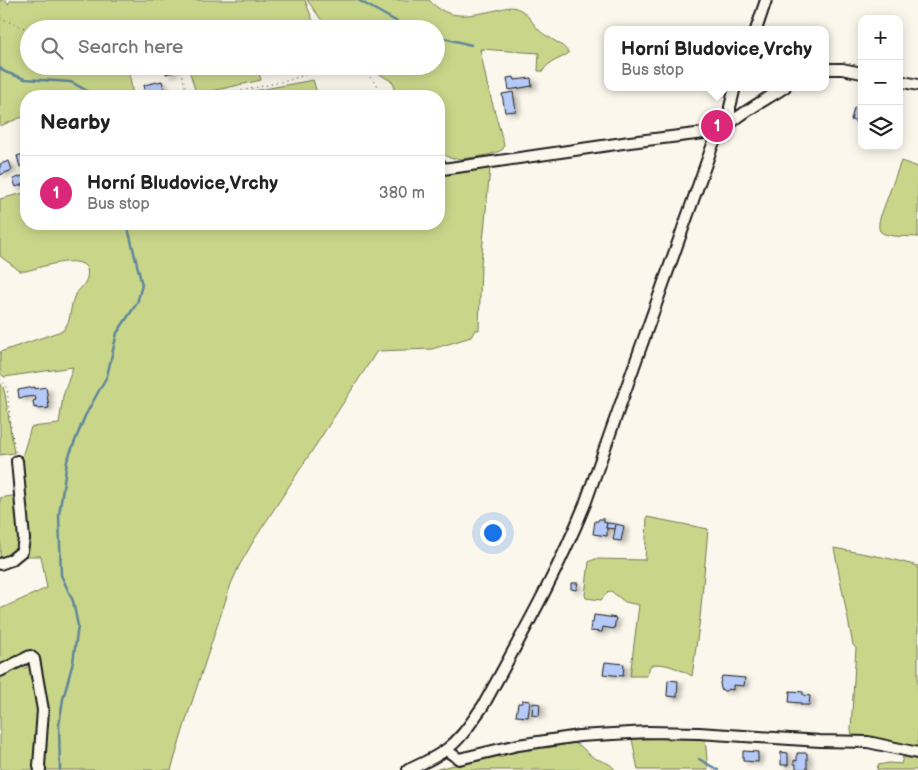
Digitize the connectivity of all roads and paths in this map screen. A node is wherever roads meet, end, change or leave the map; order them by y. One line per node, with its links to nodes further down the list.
1 (766, 0): 4 (street)
2 (0, 18): 3 (path)
3 (20, 26)
4 (757, 26)
5 (829, 69): 6 (street)
6 (858, 72)
7 (182, 75): 12 (path)
8 (304, 75): 13 (path)
9 (368, 75): 14 (path)
10 (903, 82): 11 (street)
11 (918, 85)
12 (186, 90)
13 (245, 90)
14 (382, 90)
15 (735, 91): 17 (street)
16 (780, 91): 17 (street)
17 (730, 123): 18 (street)
18 (720, 133): 19 (street); 24 (street)
19 (445, 169)
20 (0, 379): 21 (path)
21 (17, 461): 22 (street)
22 (0, 564)
23 (0, 671): 26 (street)
24 (446, 750): 25 (street); 27 (street)
25 (918, 753)
26 (40, 770)
27 (408, 770)

